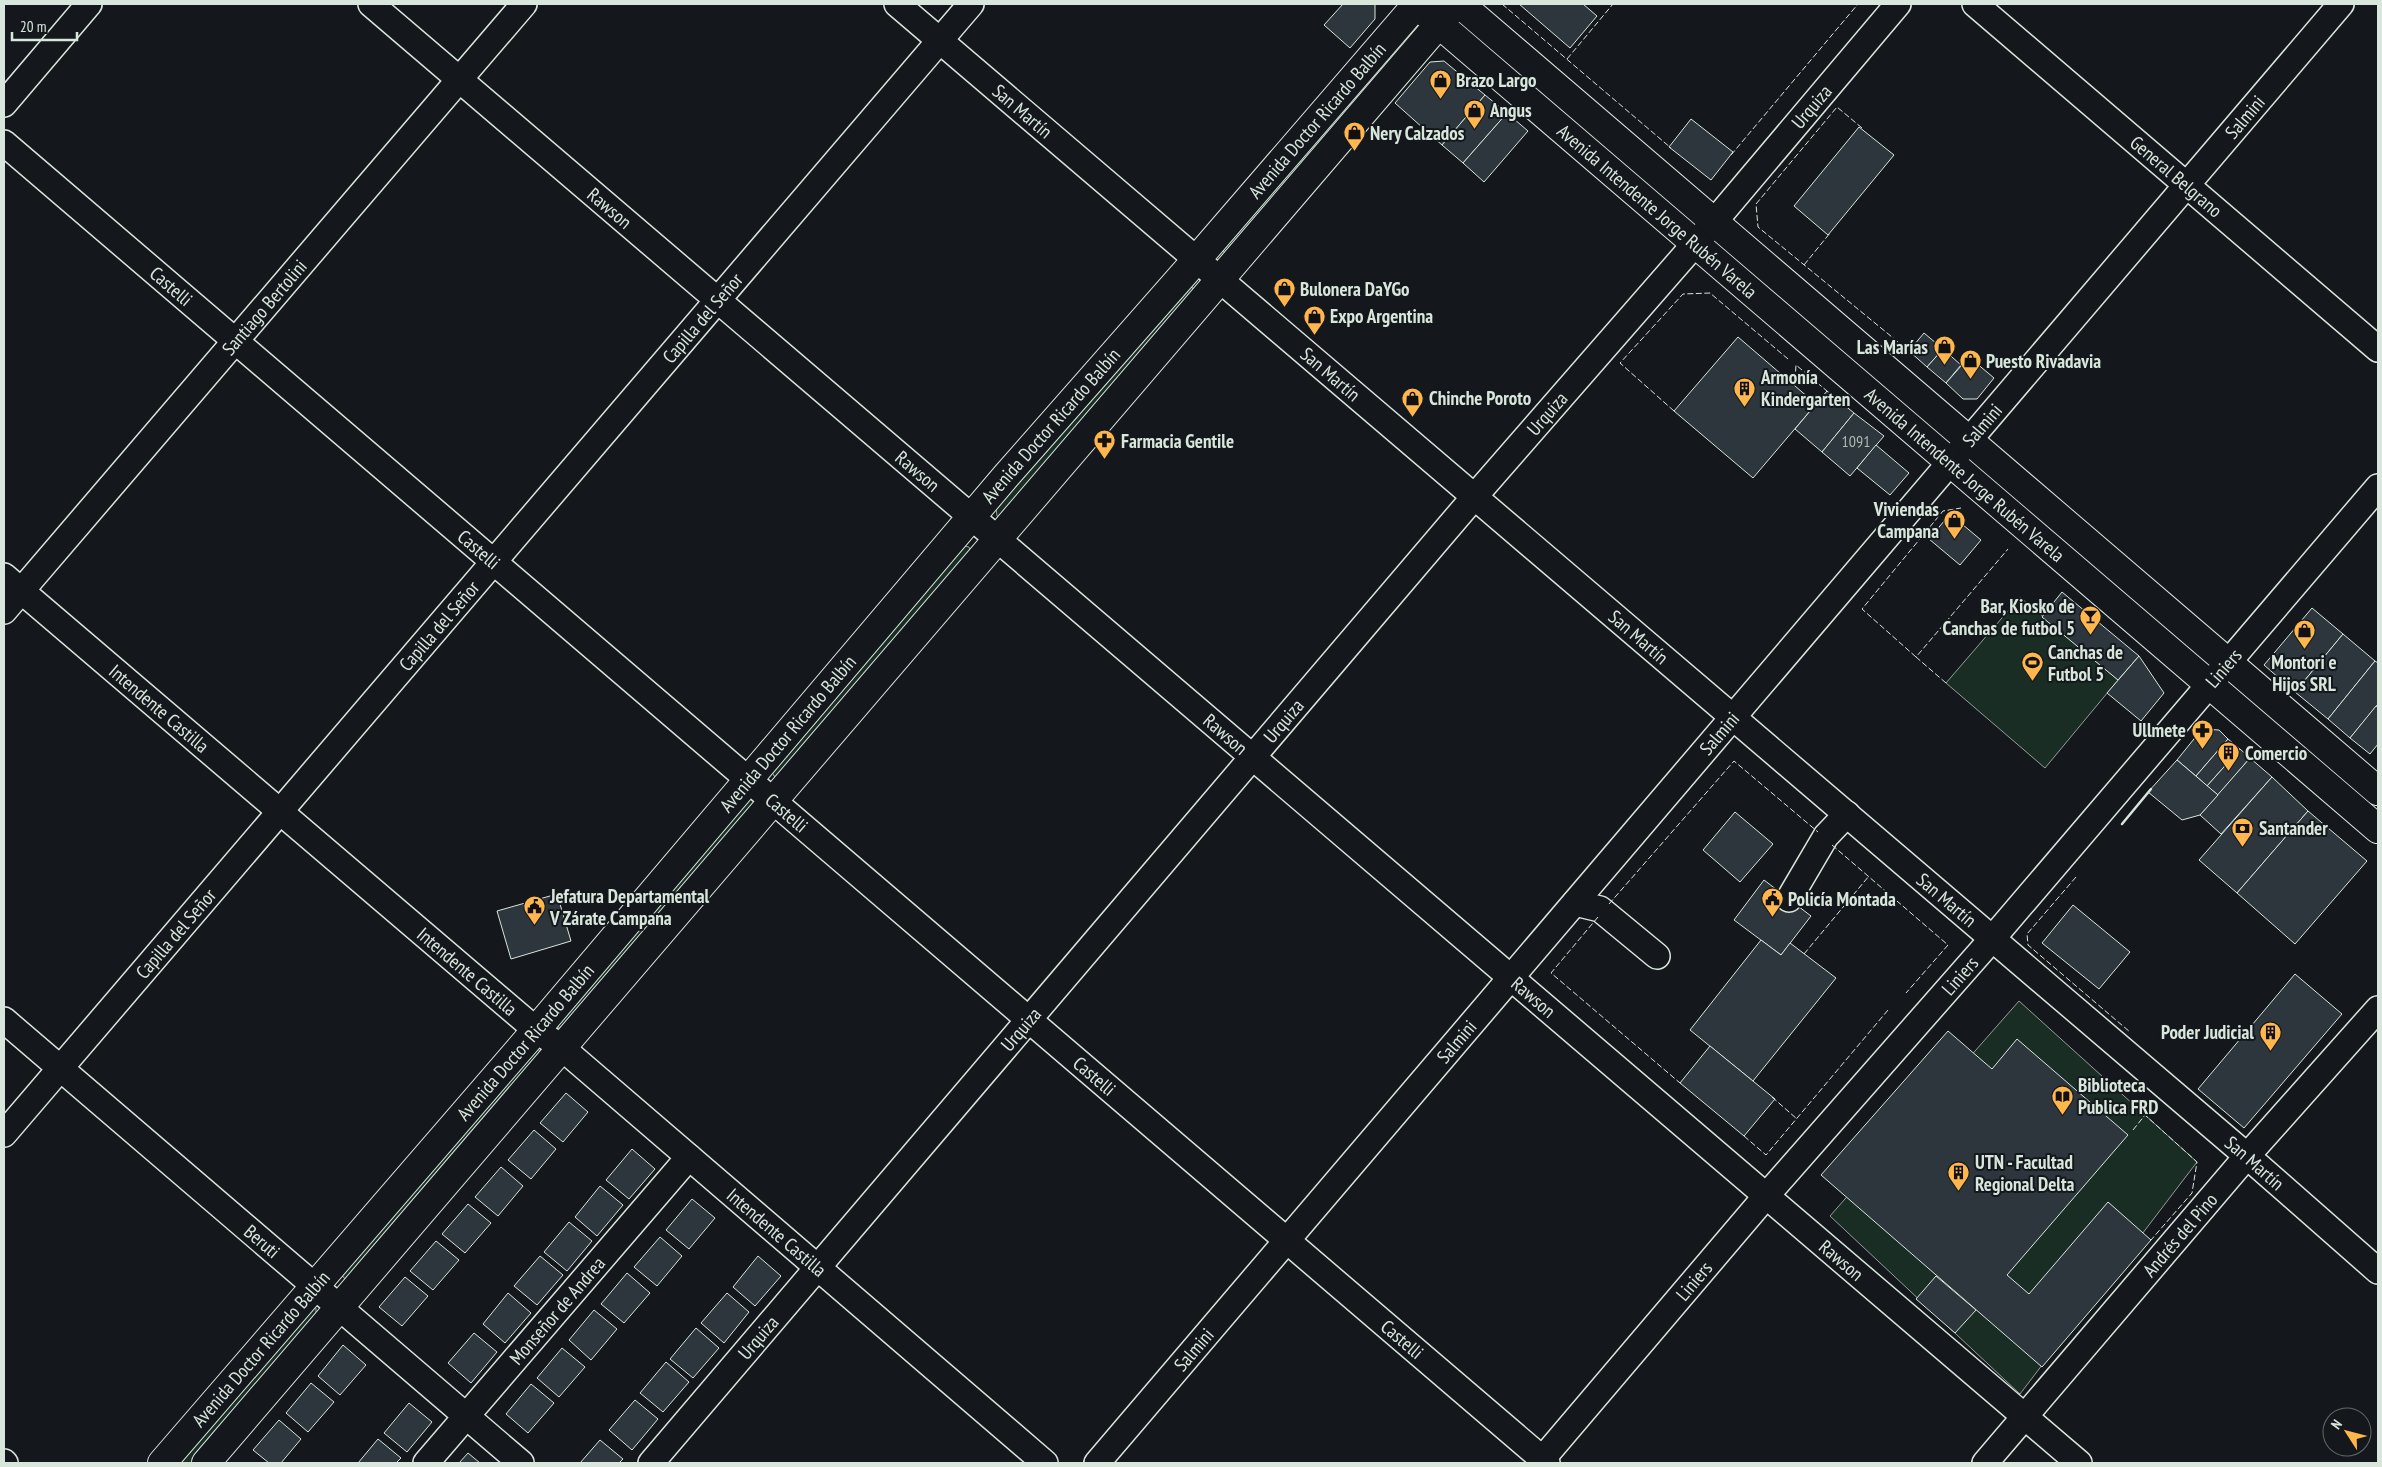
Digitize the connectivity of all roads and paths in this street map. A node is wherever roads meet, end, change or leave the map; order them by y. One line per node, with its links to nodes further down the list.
1 (89, 4): 13 (street)
2 (371, 4): 12 (street, Rawson)
3 (524, 4): 12 (street, Santiago Bertolini)
4 (897, 4): 11 (street, San Martín)
5 (970, 4): 11 (street, Capilla del Señor)
6 (1416, 4): 10 (main road, Avenida Intendente Jorge Rubén Varela); 18 (main road, Avenida Doctor Ricardo Balbín)
7 (1898, 4): 16 (street, Urquiza)
8 (1975, 4): 15 (street, General Belgrano)
9 (2341, 4): 15 (street, Salmini)
10 (1451, 10): 16 (main road, Avenida Intendente Jorge Rubén Varela); 17 (main road, Avenida Intendente Jorge Rubén Varela); 19 (main road, Avenida Doctor Ricardo Balbín)
11 (939, 40): 18 (street, San Martín); 20 (street, Capilla del Señor)
12 (460, 80): 20 (street, Rawson); 21 (street, Santiago Bertolini)
13 (4, 104)
14 (4, 143): 21 (street, Castelli)
15 (2187, 185): 22 (street, General Belgrano); 23 (street, Salmini)
16 (1714, 222): 17 (street, Urquiza); 23 (main road, Avenida Intendente Jorge Rubén Varela)
17 (1695, 244): 24 (main road, Avenida Intendente Jorge Rubén Varela); 26 (street, Urquiza)
18 (1197, 259): 19 (street, San Martín); 27 (main road, Avenida Doctor Ricardo Balbín)
19 (1221, 278): 26 (street, San Martín); 28 (main road, Avenida Doctor Ricardo Balbín)
20 (717, 301): 27 (street, Rawson); 29 (street, Capilla del Señor)
21 (235, 340): 29 (street, Castelli); 30 (street, Santiago Bertolini)
22 (2378, 349)
23 (1969, 440): 24 (street, Salmini); 32 (main road, Avenida Intendente Jorge Rubén Varela)
24 (1950, 462): 33 (main road, Avenida Intendente Jorge Rubén Varela); 34 (street, Salmini)
25 (2378, 487): 32 (street, Liniers)
26 (1475, 496): 34 (street, San Martín); 35 (street, Urquiza)
27 (970, 517): 28 (street, Rawson); 36 (main road, Avenida Doctor Ricardo Balbín)
28 (996, 540): 35 (street, Rawson); 38 (main road, Avenida Doctor Ricardo Balbín)
29 (494, 562): 36 (street, Castelli); 39 (street, Capilla del Señor)
30 (12, 584): 31 (street, Santiago Bertolini); 39 (street, Intendente Castilla)
31 (4, 611)
32 (2228, 663): 33 (street, Liniers); 37 (main road, Avenida Intendente Jorge Rubén Varela)
33 (2210, 685): 41 (main road, Avenida Intendente Jorge Rubén Varela); 44 (street, Liniers)
34 (1734, 716): 40 (street, San Martín); 43 (street, Salmini)
35 (1251, 758): 46 (street, Rawson); 48 (street, Urquiza)
36 (749, 779): 38 (street, Castelli); 50 (main road, Avenida Doctor Ricardo Balbín)
37 (2378, 792)
38 (773, 800): 48 (street, Castelli); 51 (main road, Avenida Doctor Ricardo Balbín)
39 (280, 812): 50 (street, Intendente Castilla); 52 (street, Capilla del Señor)
40 (1847, 814): 42 (street); 44 (street, San Martín)
41 (2378, 829)
42 (1788, 899)
43 (1574, 903): 45 (street); 46 (street, Salmini)
44 (1992, 939): 54 (street, San Martín); 56 (street, Liniers)
45 (1658, 956)
46 (1510, 978): 56 (street, Rawson); 57 (street, Salmini)
47 (2378, 1009): 54 (street, Andrés del Pino)
48 (1029, 1018): 57 (street, Castelli); 58 (street, Urquiza)
49 (4, 1020): 52 (street, Beruti)
50 (536, 1030): 51 (street, Intendente Castilla); 60 (main road, Avenida Doctor Ricardo Balbín)
51 (562, 1047): 55 (street, Intendente Castilla); 61 (main road, Avenida Doctor Ricardo Balbín)
52 (60, 1068): 53 (street, Capilla del Señor); 60 (street, Beruti)
53 (4, 1134)
54 (2247, 1156): 59 (street, San Martín); 63 (street, Andrés del Pino)
55 (689, 1157): 58 (street, Intendente Castilla); 62 (street, Monseñor de Andrea)
56 (1766, 1196): 63 (street, Rawson); 64 (street, Liniers)
57 (1287, 1240): 64 (street, Castelli); 71 (street, Salmini)
58 (817, 1267): 69 (street, Urquiza); 70 (street, Intendente Castilla)
59 (2378, 1271)
60 (315, 1286): 61 (street, Beruti); 65 (main road, Avenida Doctor Ricardo Balbín)
61 (339, 1307): 62 (street, Beruti); 66 (main road, Avenida Doctor Ricardo Balbín)
62 (466, 1416): 67 (street, Monseñor de Andrea); 68 (street, Beruti)
63 (2025, 1417): 72 (street, Andrés del Pino); 73 (street, Rawson)
64 (1542, 1462)
65 (162, 1463)
66 (206, 1463)
67 (426, 1463)
68 (521, 1463)
69 (651, 1463)
70 (1046, 1463)
71 (1096, 1463)
72 (1985, 1463)
73 (2079, 1463)

